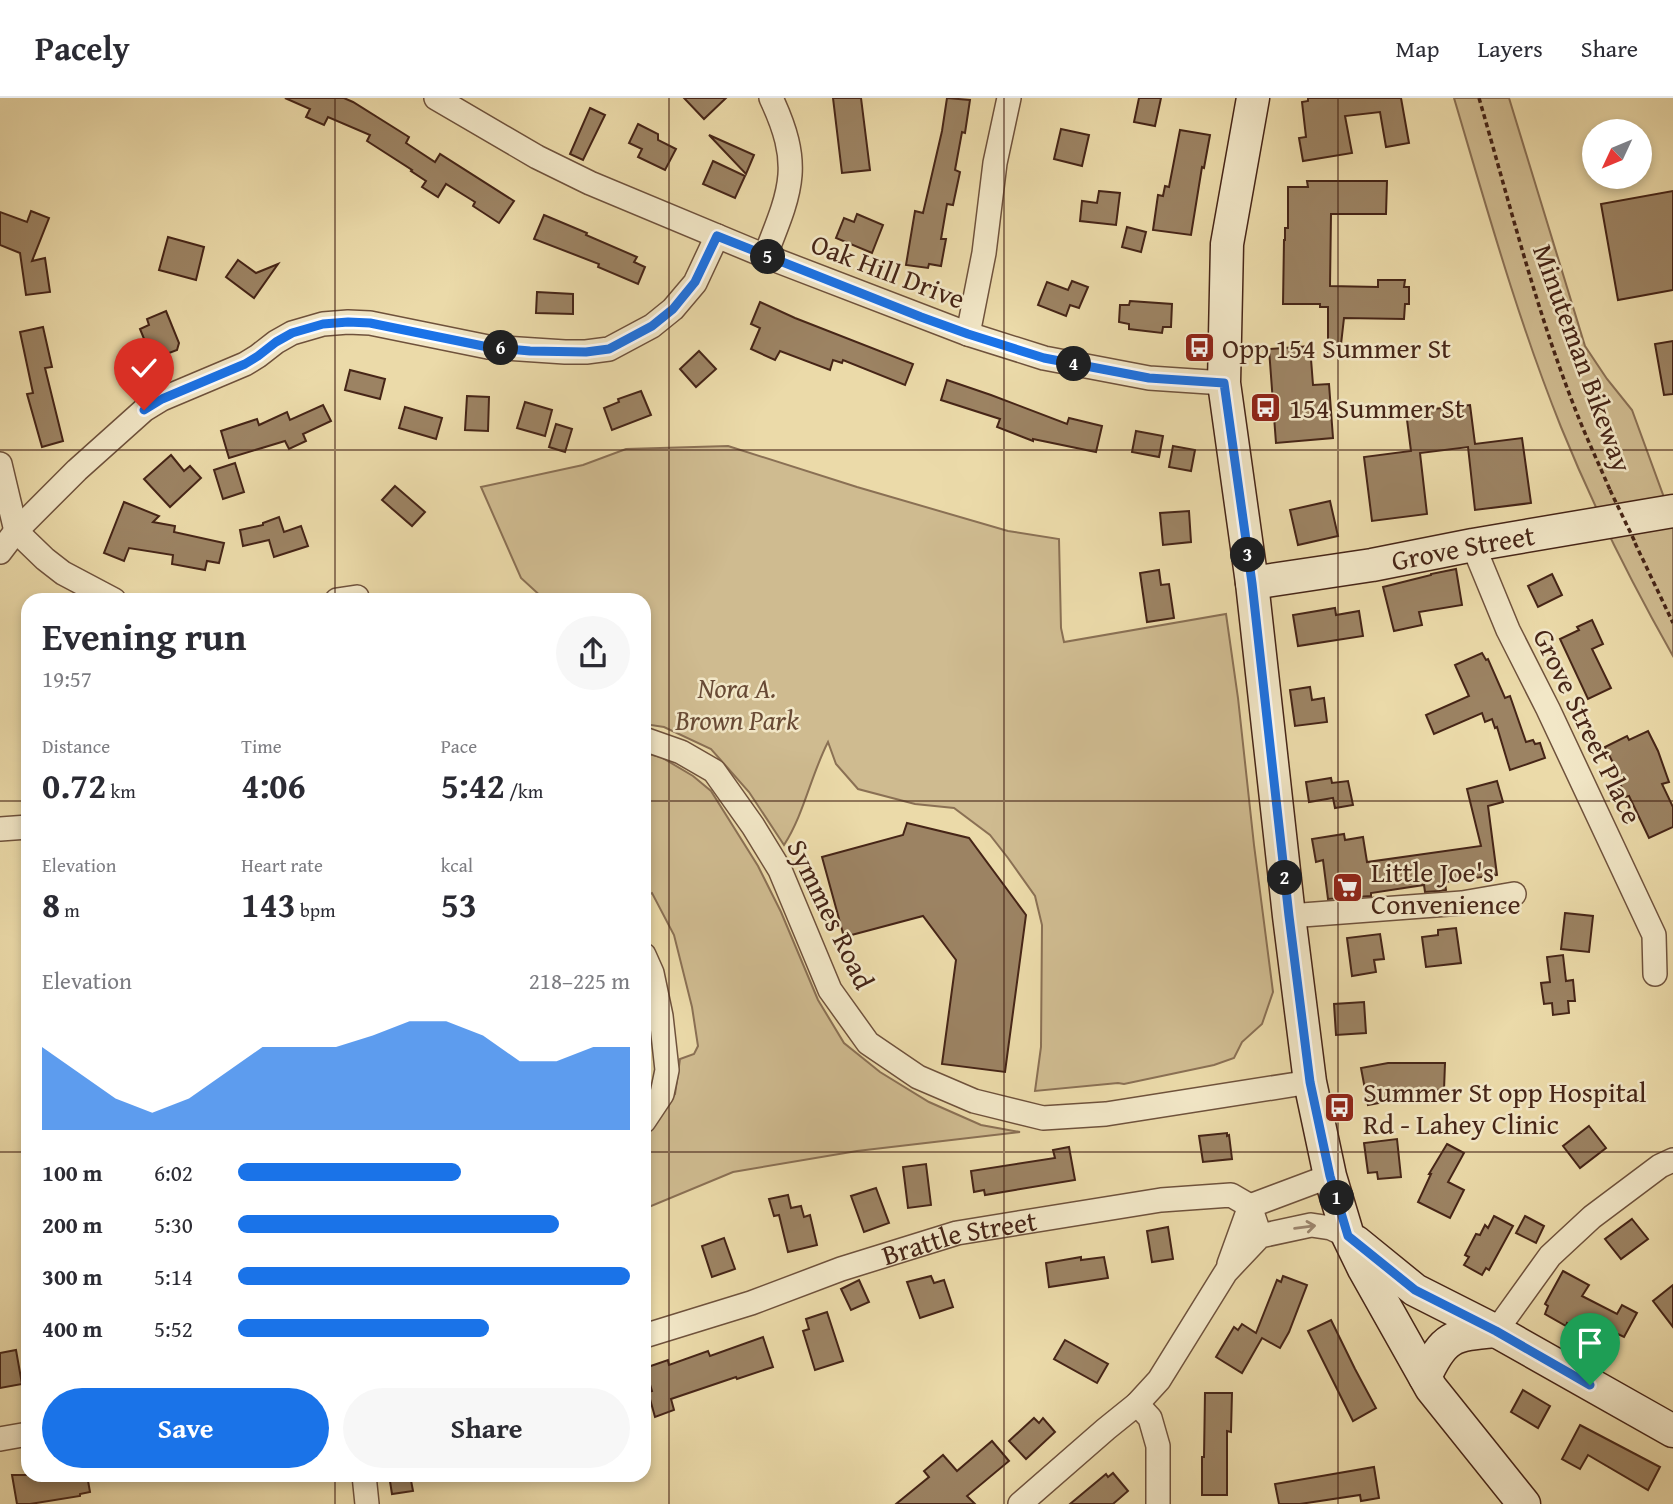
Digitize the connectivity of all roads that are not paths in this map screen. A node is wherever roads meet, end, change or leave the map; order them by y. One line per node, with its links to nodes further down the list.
1 (436, 98): 5 (street, Oak Hill Drive)
2 (771, 98): 6 (street)
3 (1009, 98): 7 (street)
4 (1253, 98): 8 (main road)
5 (717, 236): 6 (street, Oak Hill Drive); 11 (street)
6 (765, 256): 7 (street, Oak Hill Drive)
7 (968, 334): 8 (street, Oak Hill Drive)
8 (1224, 383): 14 (main road)
9 (0, 464): 11 (street)
10 (1673, 511): 12 (main road, Grove Street)
11 (16, 531): 13 (street); 15 (street)
12 (1473, 545): 14 (main road, Grove Street); 22 (street, Grove Street Place)
13 (0, 552)
14 (1252, 583): 20 (main road)
15 (100, 593)
16 (651, 741): 23 (street, Symmes Road)
17 (21, 828): 18 (street)
18 (0, 830)
19 (1514, 894): 20 (street)
20 (1289, 916): 23 (main road)
21 (651, 971): 24 (street)
22 (1655, 974)
23 (1310, 1082): 26 (main road)
24 (651, 1110)
25 (1673, 1160): 31 (street)
26 (1330, 1176): 27 (street); 29 (main road)
27 (1250, 1206): 28 (street); 30 (street); 32 (street, Brattle Street)
28 (1260, 1236): 29 (street, one-way to 29); 30 (street)
29 (1348, 1236): 31 (main road); 33 (main road)
30 (1226, 1272): 34 (street)
31 (1496, 1331): 33 (main road); 35 (main road)
32 (651, 1334)
33 (1425, 1377): 42 (main road)
34 (1138, 1404): 40 (street); 41 (street)
35 (1673, 1431)
36 (21, 1435): 37 (street)
37 (0, 1439)
38 (365, 1482): 39 (street)
39 (367, 1504)
40 (1020, 1504)
41 (1158, 1504)
42 (1524, 1504)

